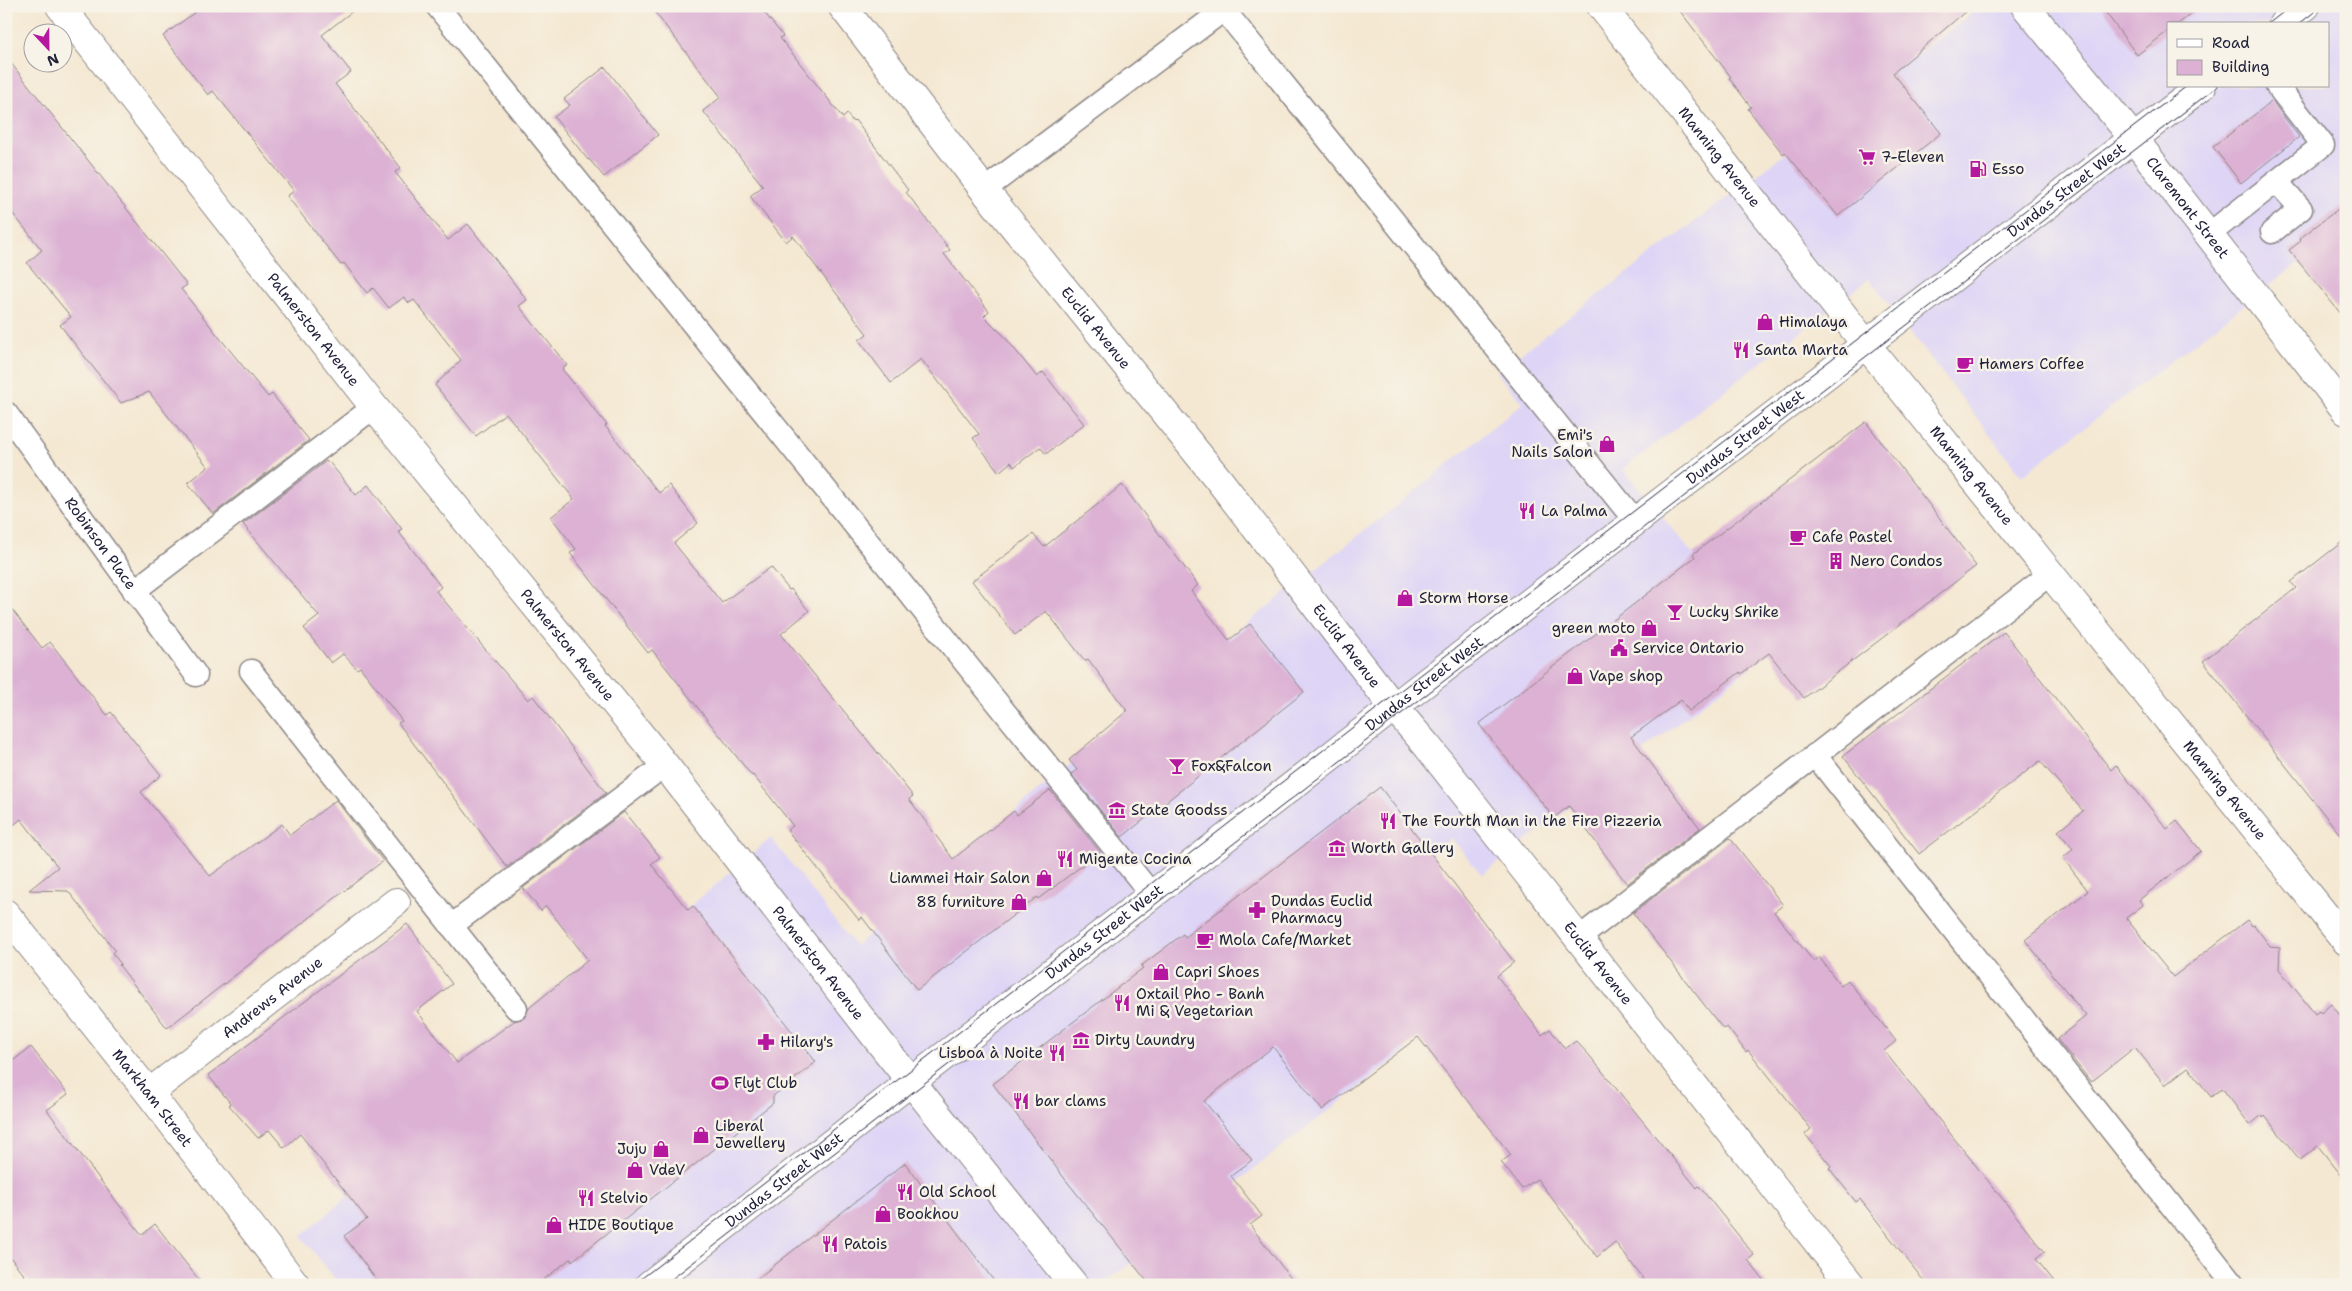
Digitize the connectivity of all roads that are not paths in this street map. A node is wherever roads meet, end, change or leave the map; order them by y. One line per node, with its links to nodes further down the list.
1 (60, 6): 17 (street, Palmerston Avenue)
2 (437, 6): 28 (lane)
3 (842, 6): 13 (street, Euclid Avenue)
4 (1601, 6): 16 (street, Manning Avenue)
5 (2024, 6): 11 (street, Claremont Street)
6 (2306, 6): 8 (street)
7 (1226, 8): 13 (lane); 20 (lane)
8 (2286, 22)
9 (2199, 88): 11 (street, Dundas Street West)
10 (2279, 88): 12 (lane)
11 (2134, 139): 15 (street, Claremont Street); 16 (street, Dundas Street West)
12 (2277, 182): 14 (lane); 15 (lane)
13 (984, 190): 25 (street, Euclid Avenue)
14 (2272, 232)
15 (2208, 235): 18 (street, Claremont Street)
16 (1866, 344): 20 (street, Dundas Street West); 21 (street, Manning Avenue)
17 (374, 407): 22 (lane); 27 (street, Palmerston Avenue)
18 (2346, 411)
19 (6, 413): 22 (lane, Robinson Place)
20 (1636, 522): 25 (street, Dundas Street West)
21 (2050, 574): 26 (lane); 33 (street, Manning Avenue)
22 (134, 591): 24 (lane, Robinson Place)
23 (251, 671): 31 (lane)
24 (196, 675)
25 (1394, 707): 28 (street, Dundas Street West); 32 (street, Euclid Avenue)
26 (1815, 755): 32 (lane); 41 (lane)
27 (665, 765): 31 (lane); 35 (street, Palmerston Avenue)
28 (1152, 895): 35 (street, Dundas Street West)
29 (396, 902): 36 (street, Andrews Avenue)
30 (6, 914): 36 (street, Markham Street)
31 (451, 926): 34 (lane)
32 (1579, 938): 40 (street, Euclid Avenue)
33 (2346, 941)
34 (516, 1008)
35 (912, 1082): 38 (street, Dundas Street West); 39 (street, Palmerston Avenue)
36 (149, 1093): 37 (street, Markham Street)
37 (296, 1285)
38 (649, 1285)
39 (1074, 1285)
40 (1852, 1285)
41 (2234, 1285)

